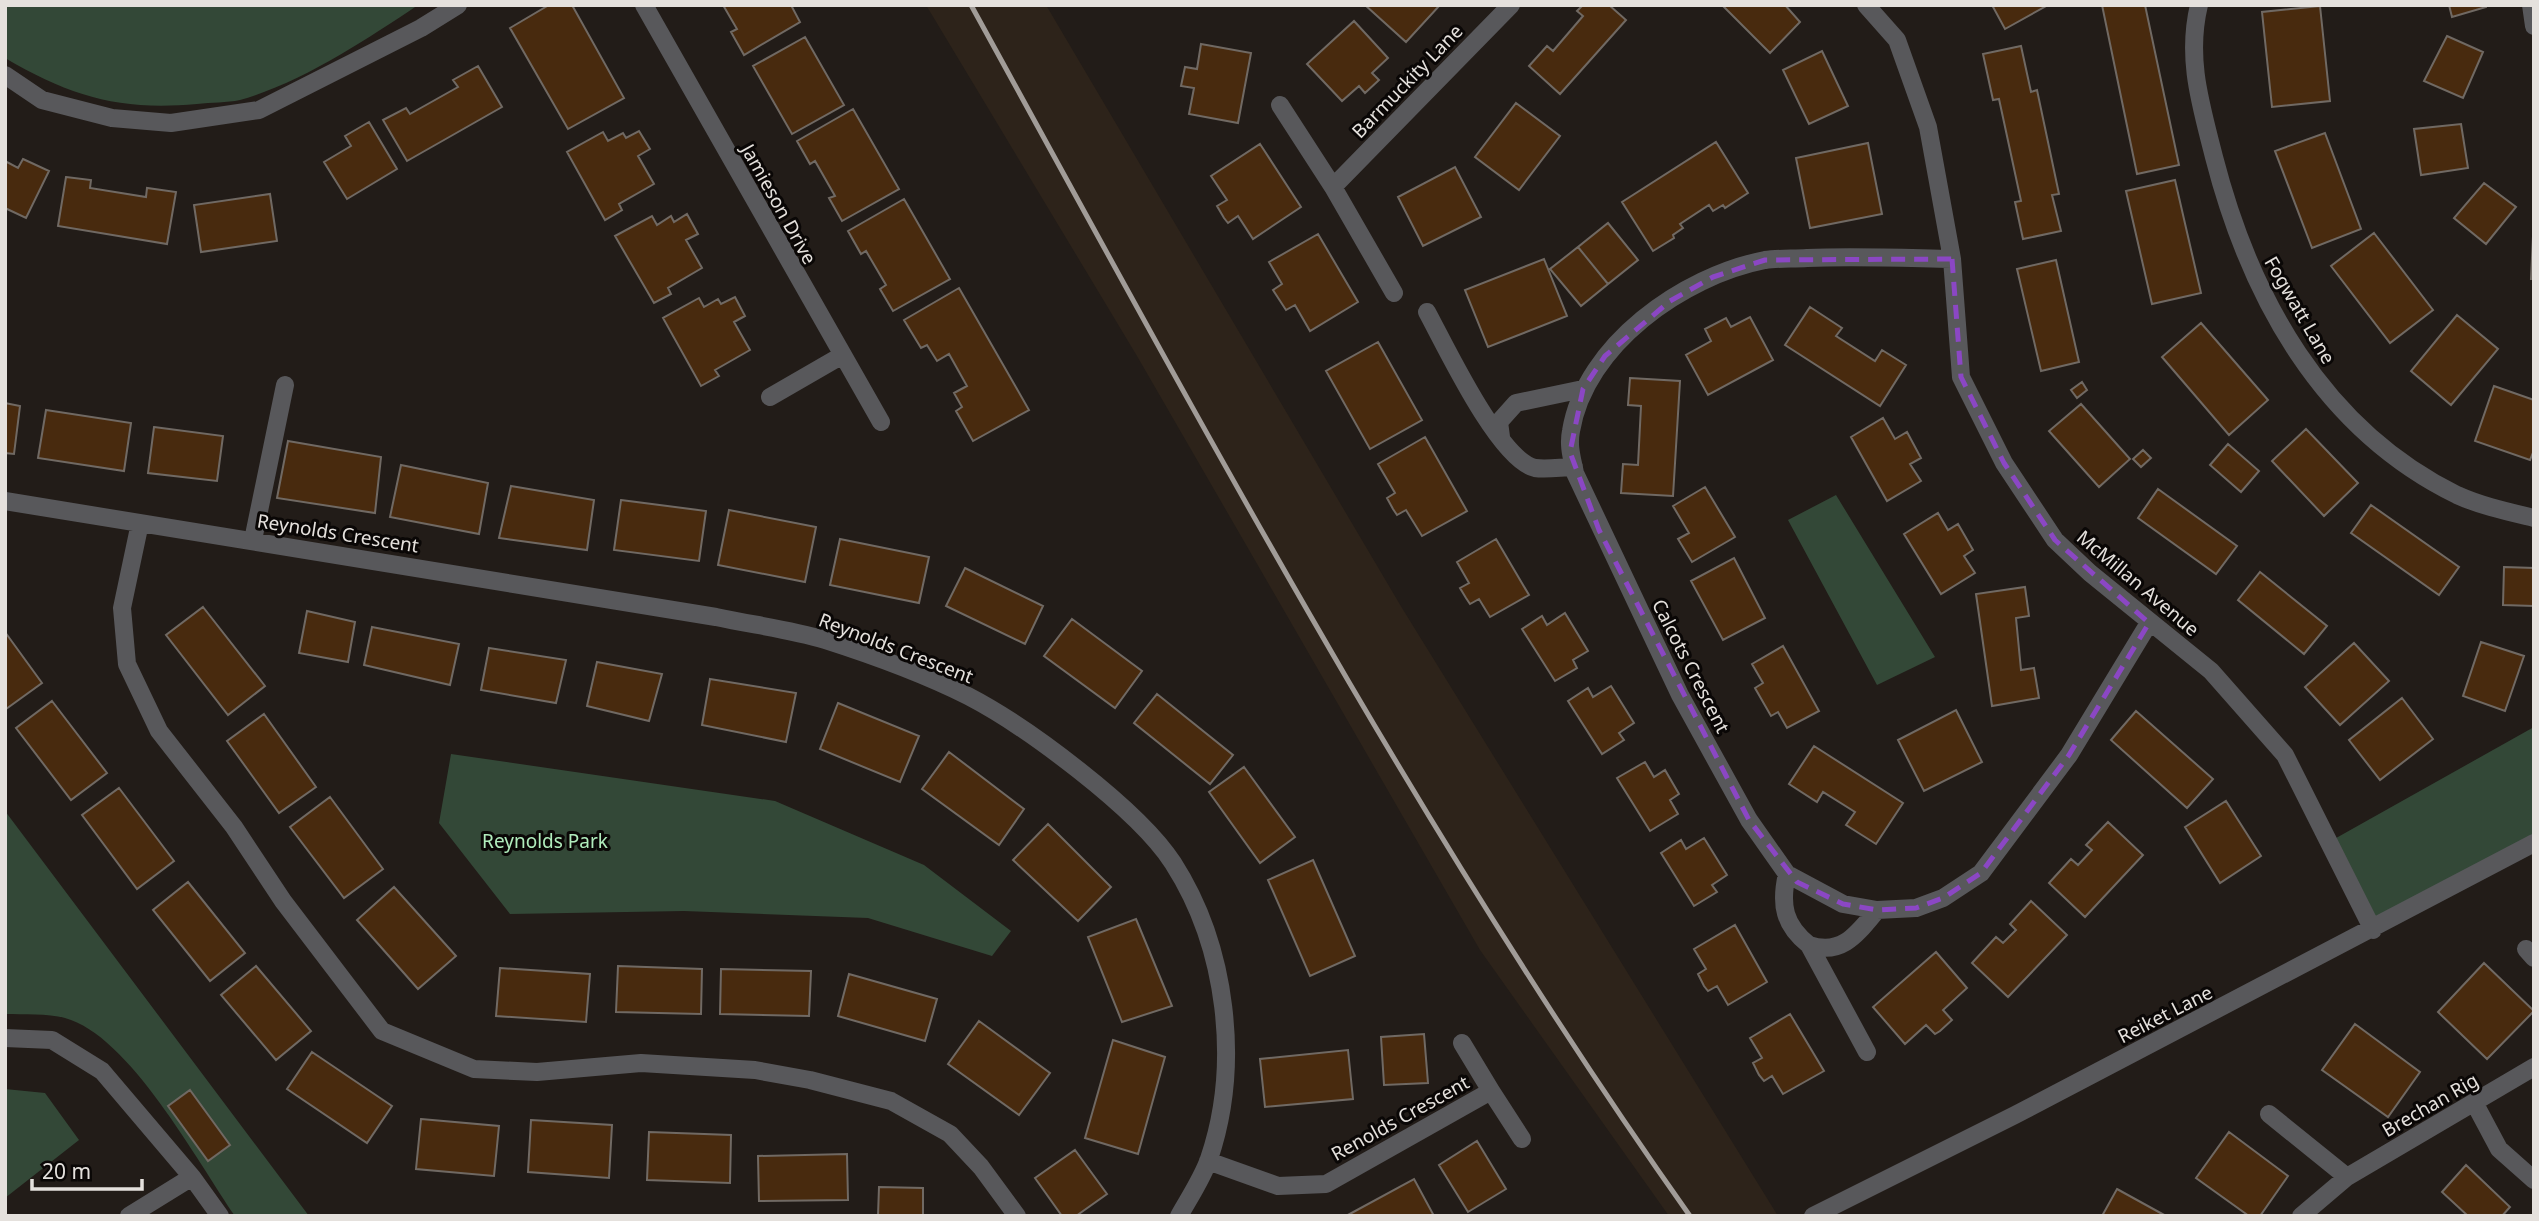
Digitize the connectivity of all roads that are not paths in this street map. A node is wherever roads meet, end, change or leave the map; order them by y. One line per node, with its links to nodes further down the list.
1 (458, 5): 8 (street)
2 (644, 5): 14 (street, Jamieson Drive)
3 (1511, 5): 10 (street, Barmuckity Lane)
4 (1866, 5): 11 (street, McMillan Avenue)
5 (2199, 5): 22 (street, Fogwatt Lane)
6 (2531, 5): 7 (street)
7 (2534, 26)
8 (5, 75)
9 (1280, 105): 10 (street)
10 (1333, 187): 12 (street)
11 (1952, 259): 16 (street, Calcots Crescent); 25 (street, McMillan Avenue)
12 (1394, 293)
13 (1427, 312): 19 (street)
14 (841, 356): 17 (street); 18 (street, Jamieson Drive)
15 (285, 385): 24 (street)
16 (1583, 389): 19 (street); 20 (street, Calcots Crescent)
17 (770, 397)
18 (881, 422)
19 (1501, 437): 20 (street)
20 (1574, 467): 27 (street, Calcots Crescent)
21 (5, 501): 23 (street, Reynolds Crescent)
22 (2534, 518)
23 (140, 523): 24 (street, Reynolds Crescent); 45 (street)
24 (253, 540): 39 (street, Reynolds Crescent)
25 (2149, 622): 28 (street, Calcots Crescent); 29 (street, McMillan Avenue)
26 (2534, 843): 29 (street, Reiket Lane)
27 (1787, 874): 28 (street, Calcots Crescent); 30 (street)
28 (1877, 911): 30 (street)
29 (2373, 930): 47 (street, Reiket Lane)
30 (1809, 945): 33 (street)
31 (5, 1038): 40 (street)
32 (1462, 1043): 35 (street, Renolds Crescent)
33 (1867, 1052)
34 (2534, 1067): 36 (street, Brechan Rig)
35 (1491, 1091): 38 (street, Renolds Crescent); 39 (street, Renolds Crescent)
36 (2474, 1104): 41 (street, Brechan Rig); 42 (street)
37 (2269, 1114): 41 (street)
38 (1521, 1139)
39 (1209, 1161): 46 (street, Reynolds Crescent)
40 (192, 1177): 43 (street); 44 (street)
41 (2347, 1177): 48 (street, Brechan Rig)
42 (2534, 1180)
43 (129, 1216)
44 (220, 1216)
45 (1017, 1216)
46 (1179, 1216)
47 (1813, 1216)
48 (2301, 1216)

